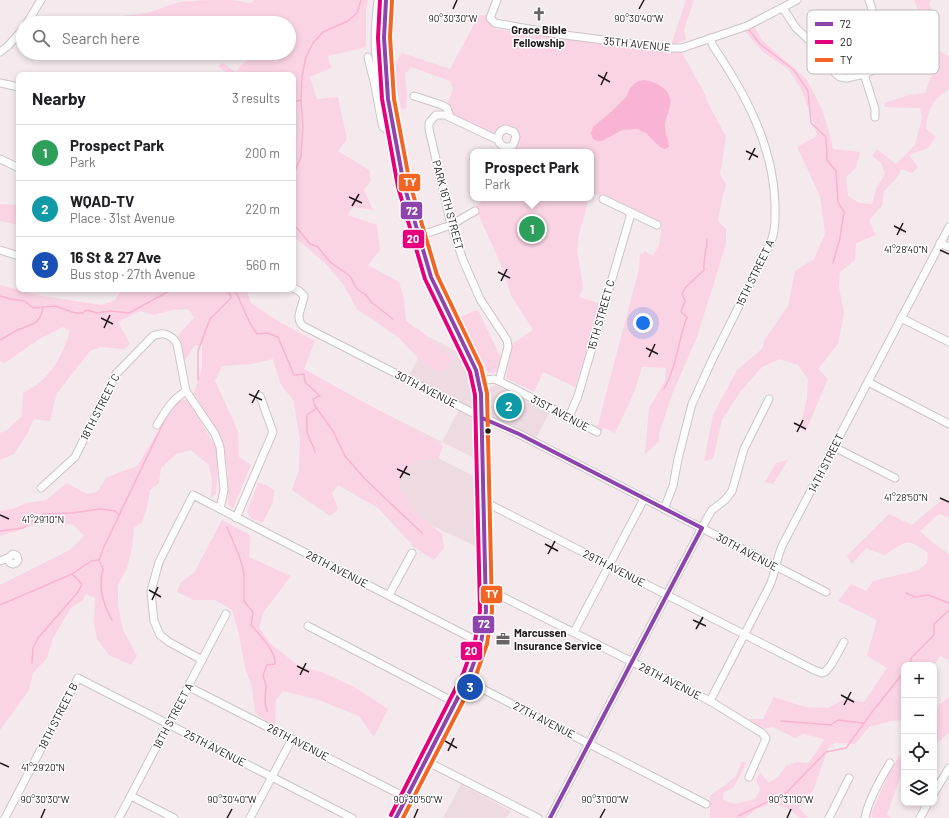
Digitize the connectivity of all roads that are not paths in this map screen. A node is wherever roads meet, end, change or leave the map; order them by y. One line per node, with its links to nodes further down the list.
1 (42, 0): 9 (street)
2 (378, 0): 15 (street)
3 (388, 0): 22 (street)
4 (497, 0): 11 (street, 35TH AVENUE)
5 (797, 0): 7 (street, 35TH AVENUE)
6 (869, 0): 8 (street)
7 (783, 8): 11 (street, 35TH AVENUE); 12 (street)
8 (872, 10)
9 (32, 16)
10 (16, 37): 13 (street)
11 (710, 38): 59 (street, 15TH STREET A)
12 (807, 38)
13 (0, 52)
14 (368, 57): 18 (street)
15 (377, 62): 18 (street); 22 (street)
16 (837, 74): 17 (street)
17 (864, 74): 24 (street)
18 (372, 76): 25 (street)
19 (0, 83): 20 (street)
20 (16, 87)
21 (414, 96): 23 (street)
22 (388, 99): 25 (street)
23 (450, 117): 26 (street); 33 (street, PARK 16TH STREET)
24 (875, 118)
25 (394, 135): 35 (street)
26 (498, 140)
27 (0, 159): 28 (street)
28 (16, 167)
29 (603, 200): 31 (street)
30 (475, 211): 33 (street)
31 (630, 213): 32 (street); 49 (street, 15TH STREET C)
32 (658, 225)
33 (451, 226): 35 (street); 44 (street, PARK 16TH STREET)
34 (949, 226): 36 (street, 14TH STREET)
35 (419, 236): 43 (street)
36 (940, 243): 37 (street); 41 (street, 14TH STREET)
37 (949, 247)
38 (0, 250): 39 (street)
39 (16, 255)
40 (296, 290): 50 (street, 30TH AVENUE)
41 (901, 318): 42 (street); 45 (street, 14TH STREET)
42 (949, 342)
43 (479, 381): 44 (street, 31ST AVENUE); 50 (street)
44 (499, 381): 49 (street, 31ST AVENUE)
45 (868, 382): 51 (street); 54 (street, 14TH STREET)
46 (186, 390): 52 (street); 56 (street, 18TH STREET C); 60 (street)
47 (260, 396): 61 (street)
48 (769, 399): 62 (street)
49 (569, 417): 53 (street, 31ST AVENUE)
50 (482, 418): 57 (street, 30TH AVENUE); 58 (street)
51 (949, 424)
52 (157, 425)
53 (597, 432)
54 (834, 447): 55 (street); 67 (street, 14TH STREET)
55 (895, 478)
56 (41, 488)
57 (644, 499): 59 (street, 30TH AVENUE); 66 (street)
58 (483, 501): 66 (street, 29TH AVENUE); 68 (street)
59 (664, 509): 62 (street, 30TH AVENUE)
60 (220, 510): 61 (street, 28TH AVENUE); 78 (street, 28TH AVENUE)
61 (236, 518): 70 (street, 28TH AVENUE)
62 (702, 528): 67 (street, 30TH AVENUE); 71 (street)
63 (412, 554): 70 (street)
64 (8, 558): 65 (street)
65 (0, 560)
66 (610, 565): 71 (street, 29TH AVENUE); 74 (street)
67 (776, 566): 69 (street, 30TH AVENUE); 75 (street, 14TH STREET)
68 (485, 588): 74 (street, 28TH AVENUE); 77 (street)
69 (826, 592)
70 (389, 595): 77 (street, 28TH AVENUE)
71 (666, 595): 75 (street, 29TH AVENUE); 79 (street)
72 (226, 614): 78 (street, 18TH STREET A)
73 (308, 626): 84 (street)
74 (574, 632): 79 (street, 28TH AVENUE)
75 (744, 635): 76 (street, 29TH AVENUE); 83 (street, 14TH STREET)
76 (844, 642)
77 (481, 643): 81 (street)
78 (202, 660): 82 (street, 18TH STREET A)
79 (632, 661): 83 (street, 28TH AVENUE); 87 (street)
80 (78, 678): 85 (street, 25TH AVENUE); 99 (street, 18TH STREET B)
81 (467, 681): 84 (street); 87 (street, 27TH AVENUE)
82 (189, 686): 85 (street, 18TH STREET A); 86 (street, 26TH AVENUE)
83 (710, 701): 92 (street, 28TH AVENUE)
84 (456, 703): 88 (street)
85 (168, 724): 91 (street, 25TH AVENUE); 95 (street, 18TH STREET A)
86 (292, 739): 91 (street); 96 (street, 26TH AVENUE)
87 (590, 743): 97 (street, 27TH AVENUE); 106 (street)
88 (426, 761): 96 (street); 105 (street)
89 (890, 763): 108 (street)
90 (949, 768): 94 (street)
91 (272, 777): 102 (street); 103 (street, 25TH AVENUE)
92 (749, 777)
93 (849, 778): 107 (street)
94 (937, 788)
95 (131, 796): 100 (street, 18TH STREET A); 101 (street)
96 (407, 798): 104 (street)
97 (706, 804)
98 (926, 806): 109 (street)
99 (5, 818)
100 (119, 818)
101 (174, 818)
102 (250, 818)
103 (352, 818)
104 (396, 818)
105 (538, 818)
106 (550, 818)
107 (829, 818)
108 (865, 818)
109 (920, 818)

